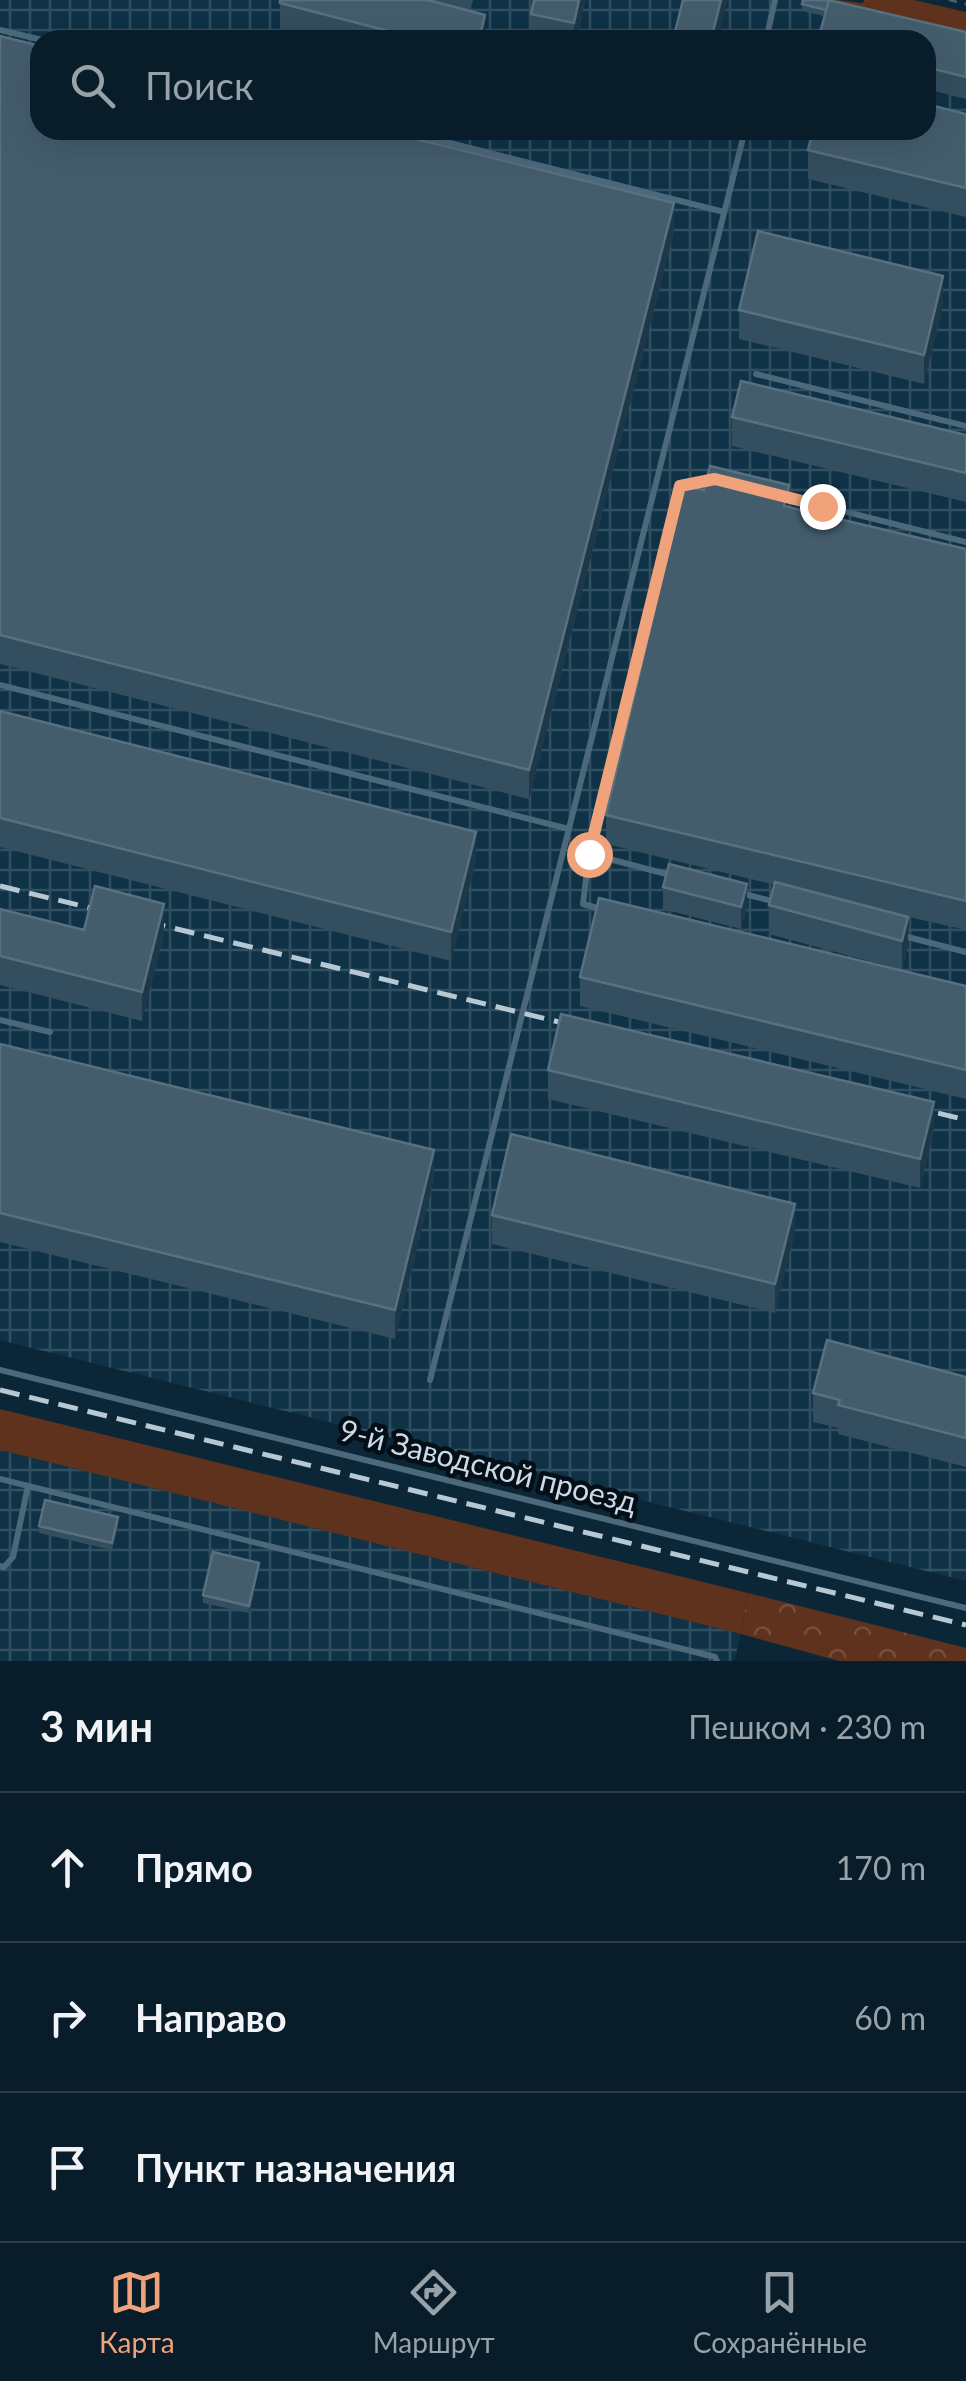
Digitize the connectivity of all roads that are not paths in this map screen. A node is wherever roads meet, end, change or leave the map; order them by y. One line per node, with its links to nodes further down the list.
1 (775, 0): 3 (lane)
2 (0, 30): 4 (lane)
3 (768, 30)
4 (30, 37)
5 (438, 140): 7 (lane)
6 (742, 140): 7 (lane)
7 (724, 212): 14 (lane)
8 (756, 374): 9 (lane)
9 (966, 426)
10 (715, 479): 15 (lane)
11 (769, 493): 12 (lane)
12 (966, 542)
13 (0, 685): 14 (lane)
14 (569, 829): 25 (lane)
15 (589, 854): 16 (lane); 19 (lane)
16 (684, 878)
17 (721, 888): 18 (lane)
18 (778, 903)
19 (602, 909)
20 (891, 932): 21 (lane)
21 (966, 952)
22 (0, 1020): 23 (lane)
23 (50, 1032)
24 (0, 1370): 29 (lane, 9-й Заводской проезд)
25 (430, 1380)
26 (0, 1479): 27 (lane)
27 (28, 1486): 28 (lane); 30 (lane)
28 (0, 1566)
29 (966, 1608)
30 (717, 1661)

